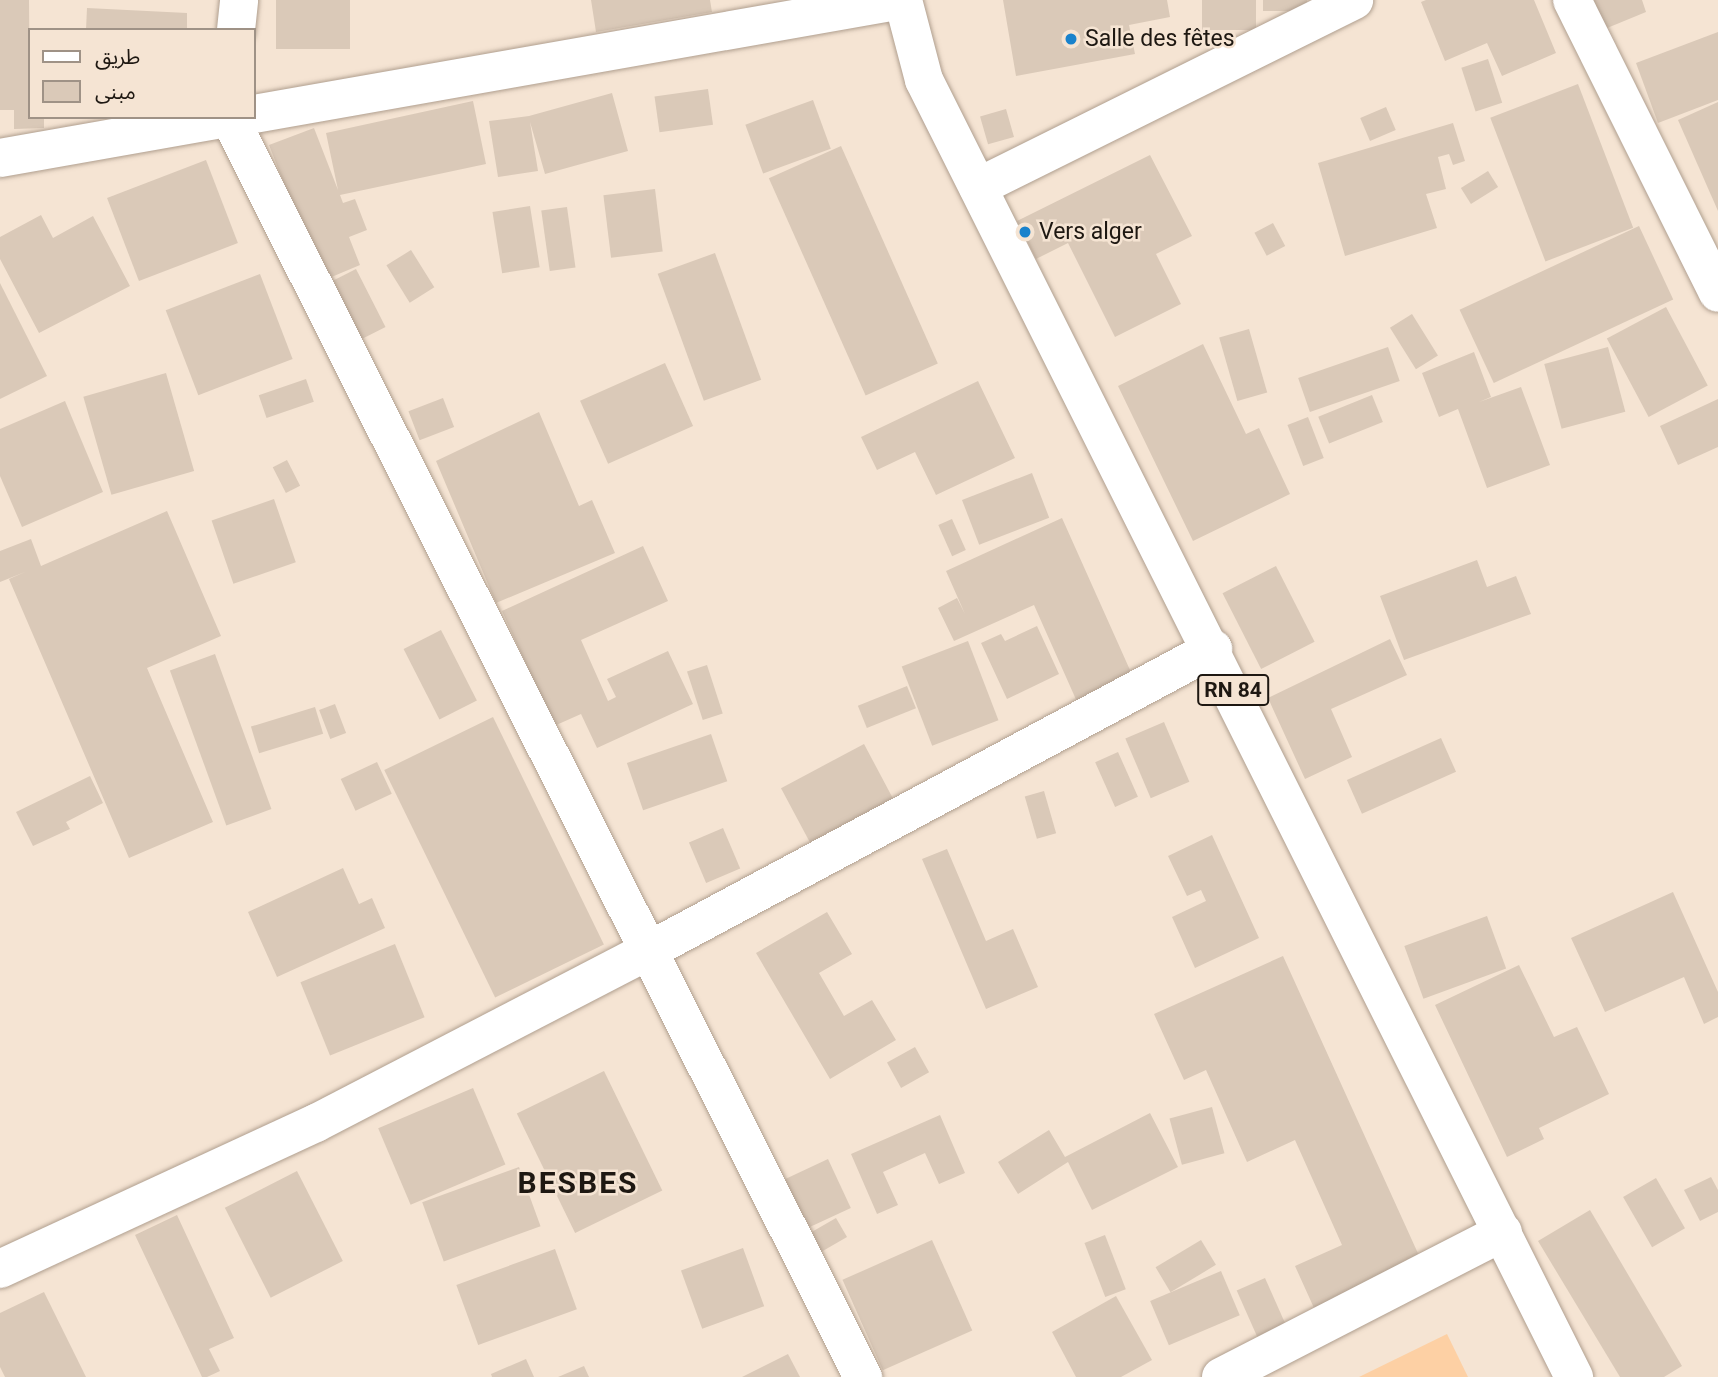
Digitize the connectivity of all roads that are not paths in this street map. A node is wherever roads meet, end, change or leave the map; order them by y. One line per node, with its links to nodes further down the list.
1 (239, 0): 5 (street)
2 (903, 0): 6 (street); 10 (street, RN 84)
3 (1354, 0): 10 (street)
4 (1572, 0): 11 (street)
5 (236, 28)
6 (256, 114)
7 (219, 119): 9 (street)
8 (231, 119): 13 (street)
9 (0, 158)
10 (978, 187): 12 (street, RN 84)
11 (1714, 274)
12 (1213, 649): 13 (street); 14 (street, RN 84)
13 (648, 951): 15 (street); 16 (street)
14 (1503, 1232): 17 (street); 18 (street, RN 84)
15 (0, 1269)
16 (863, 1377)
17 (1221, 1377)
18 (1574, 1377)

